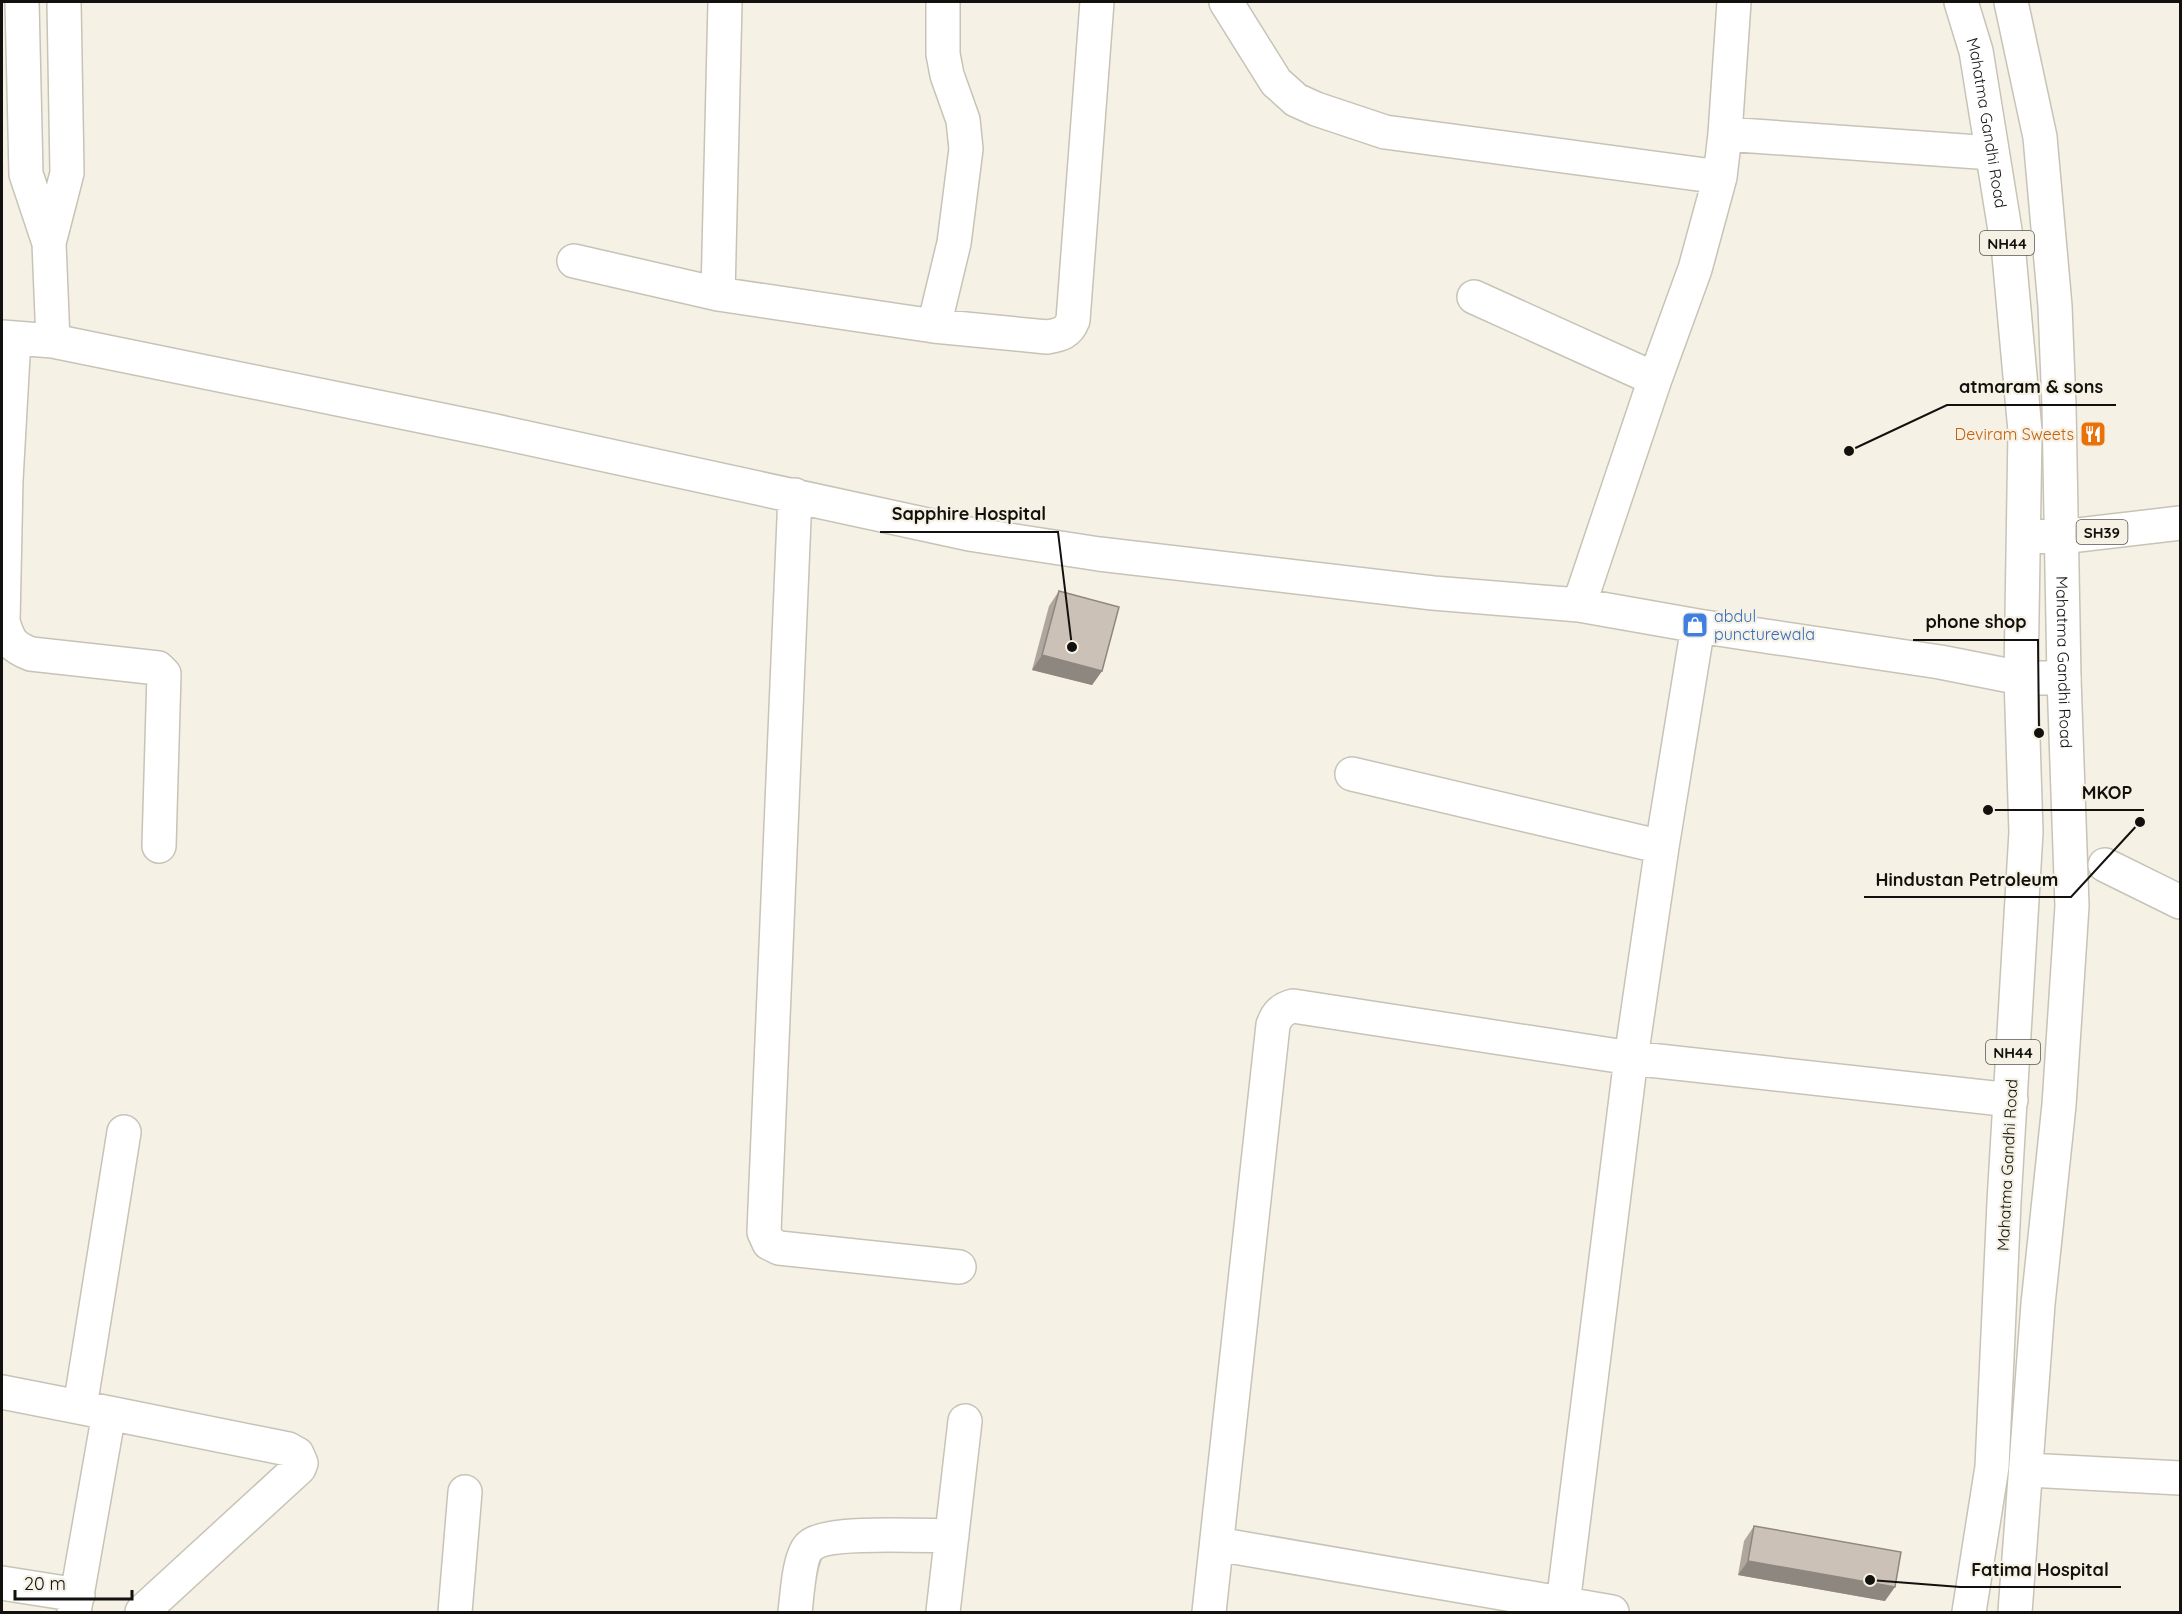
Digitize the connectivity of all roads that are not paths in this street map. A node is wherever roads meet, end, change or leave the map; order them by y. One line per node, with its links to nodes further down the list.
1 (22, 2): 13 (main road)
2 (64, 2): 13 (main road)
3 (724, 2): 15 (main road)
4 (943, 2): 17 (main road)
5 (1097, 2): 17 (main road)
6 (1226, 2): 12 (main road)
7 (1734, 2): 10 (main road)
8 (1961, 2): 11 (main road, Mahatma Gandhi Road / NH44)
9 (2011, 2): 24 (main road, Mahatma Gandhi Road / NH44)
10 (1725, 134): 11 (main road); 12 (main road)
11 (1992, 153): 23 (main road, Mahatma Gandhi Road / NH44)
12 (1720, 177): 20 (main road)
13 (49, 243): 19 (main road)
14 (574, 261): 15 (main road)
15 (718, 294): 17 (main road)
16 (1474, 297): 20 (main road)
17 (934, 326)
18 (8, 338): 19 (main road); 30 (main road)
19 (53, 341): 21 (main road)
20 (1655, 379): 25 (main road)
21 (795, 495): 25 (main road); 37 (main road)
22 (2181, 523): 24 (main road, SH39)
23 (2024, 536): 24 (main road, SH39); 27 (main road, Mahatma Gandhi Road / NH44)
24 (2061, 537): 28 (main road, Mahatma Gandhi Road / NH44)
25 (1579, 605): 26 (main road)
26 (1698, 626): 27 (main road); 31 (main road)
27 (2021, 678): 28 (main road); 35 (main road, Mahatma Gandhi Road / NH44)
28 (2064, 678): 41 (main road, Mahatma Gandhi Road / NH44)
29 (1352, 774): 31 (main road)
30 (159, 846)
31 (1662, 847): 34 (main road)
32 (2105, 865): 33 (main road)
33 (2181, 902)
34 (1631, 1059): 35 (main road); 45 (main road); 48 (main road)
35 (2011, 1100): 55 (main road, Mahatma Gandhi Road / NH44)
36 (124, 1132): 39 (main road)
37 (959, 1267)
38 (2, 1392): 39 (main road)
39 (94, 1410): 47 (main road); 49 (main road)
40 (964, 1421): 44 (main road)
41 (2026, 1470): 42 (main road); 56 (main road, Mahatma Gandhi Road / NH44)
42 (2181, 1478)
43 (465, 1492): 50 (main road)
44 (952, 1536): 51 (main road); 52 (main road)
45 (1217, 1545): 48 (main road); 53 (main road)
46 (2, 1583): 47 (main road)
47 (76, 1604)
48 (1563, 1609): 54 (main road)
49 (141, 1612)
50 (455, 1612)
51 (795, 1612)
52 (943, 1612)
53 (1209, 1612)
54 (1612, 1612)
55 (1969, 1612)
56 (2015, 1612)

